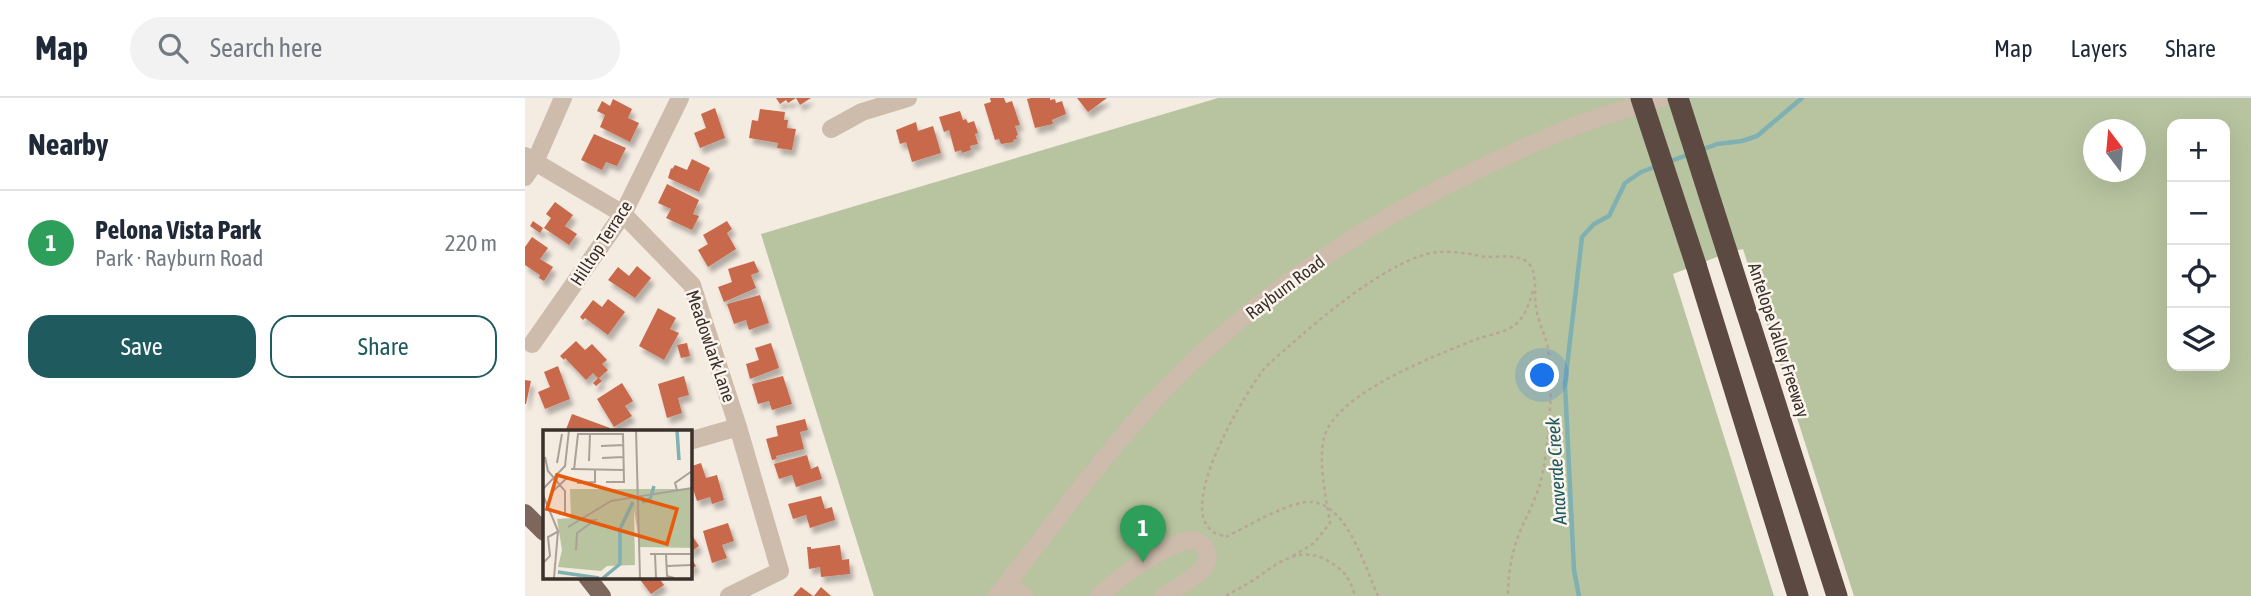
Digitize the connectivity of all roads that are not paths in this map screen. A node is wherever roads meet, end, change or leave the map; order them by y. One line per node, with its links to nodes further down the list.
1 (563, 98): 8 (street)
2 (680, 98): 9 (street, Hilltop Terrace)
3 (908, 98): 7 (street)
4 (1641, 98): 22 (highway, bridge)
5 (1662, 98): 16 (street, Rayburn Road)
6 (1678, 98): 23 (highway, Antelope Valley Freeway)
7 (831, 129)
8 (528, 165): 9 (street, Meadowlark Lane)
9 (623, 214): 10 (street, Hilltop Terrace); 11 (street, Meadowlark Lane)
10 (532, 344)
11 (739, 427): 12 (street); 18 (street, Meadowlark Lane)
12 (691, 440)
13 (525, 513): 14 (main road)
14 (543, 531)
15 (588, 578): 17 (main road)
16 (1002, 590): 19 (street)
17 (602, 596)
18 (729, 596)
19 (1024, 596)
20 (1099, 596): 21 (street)
21 (1164, 596)
22 (1798, 596)
23 (1837, 596)

